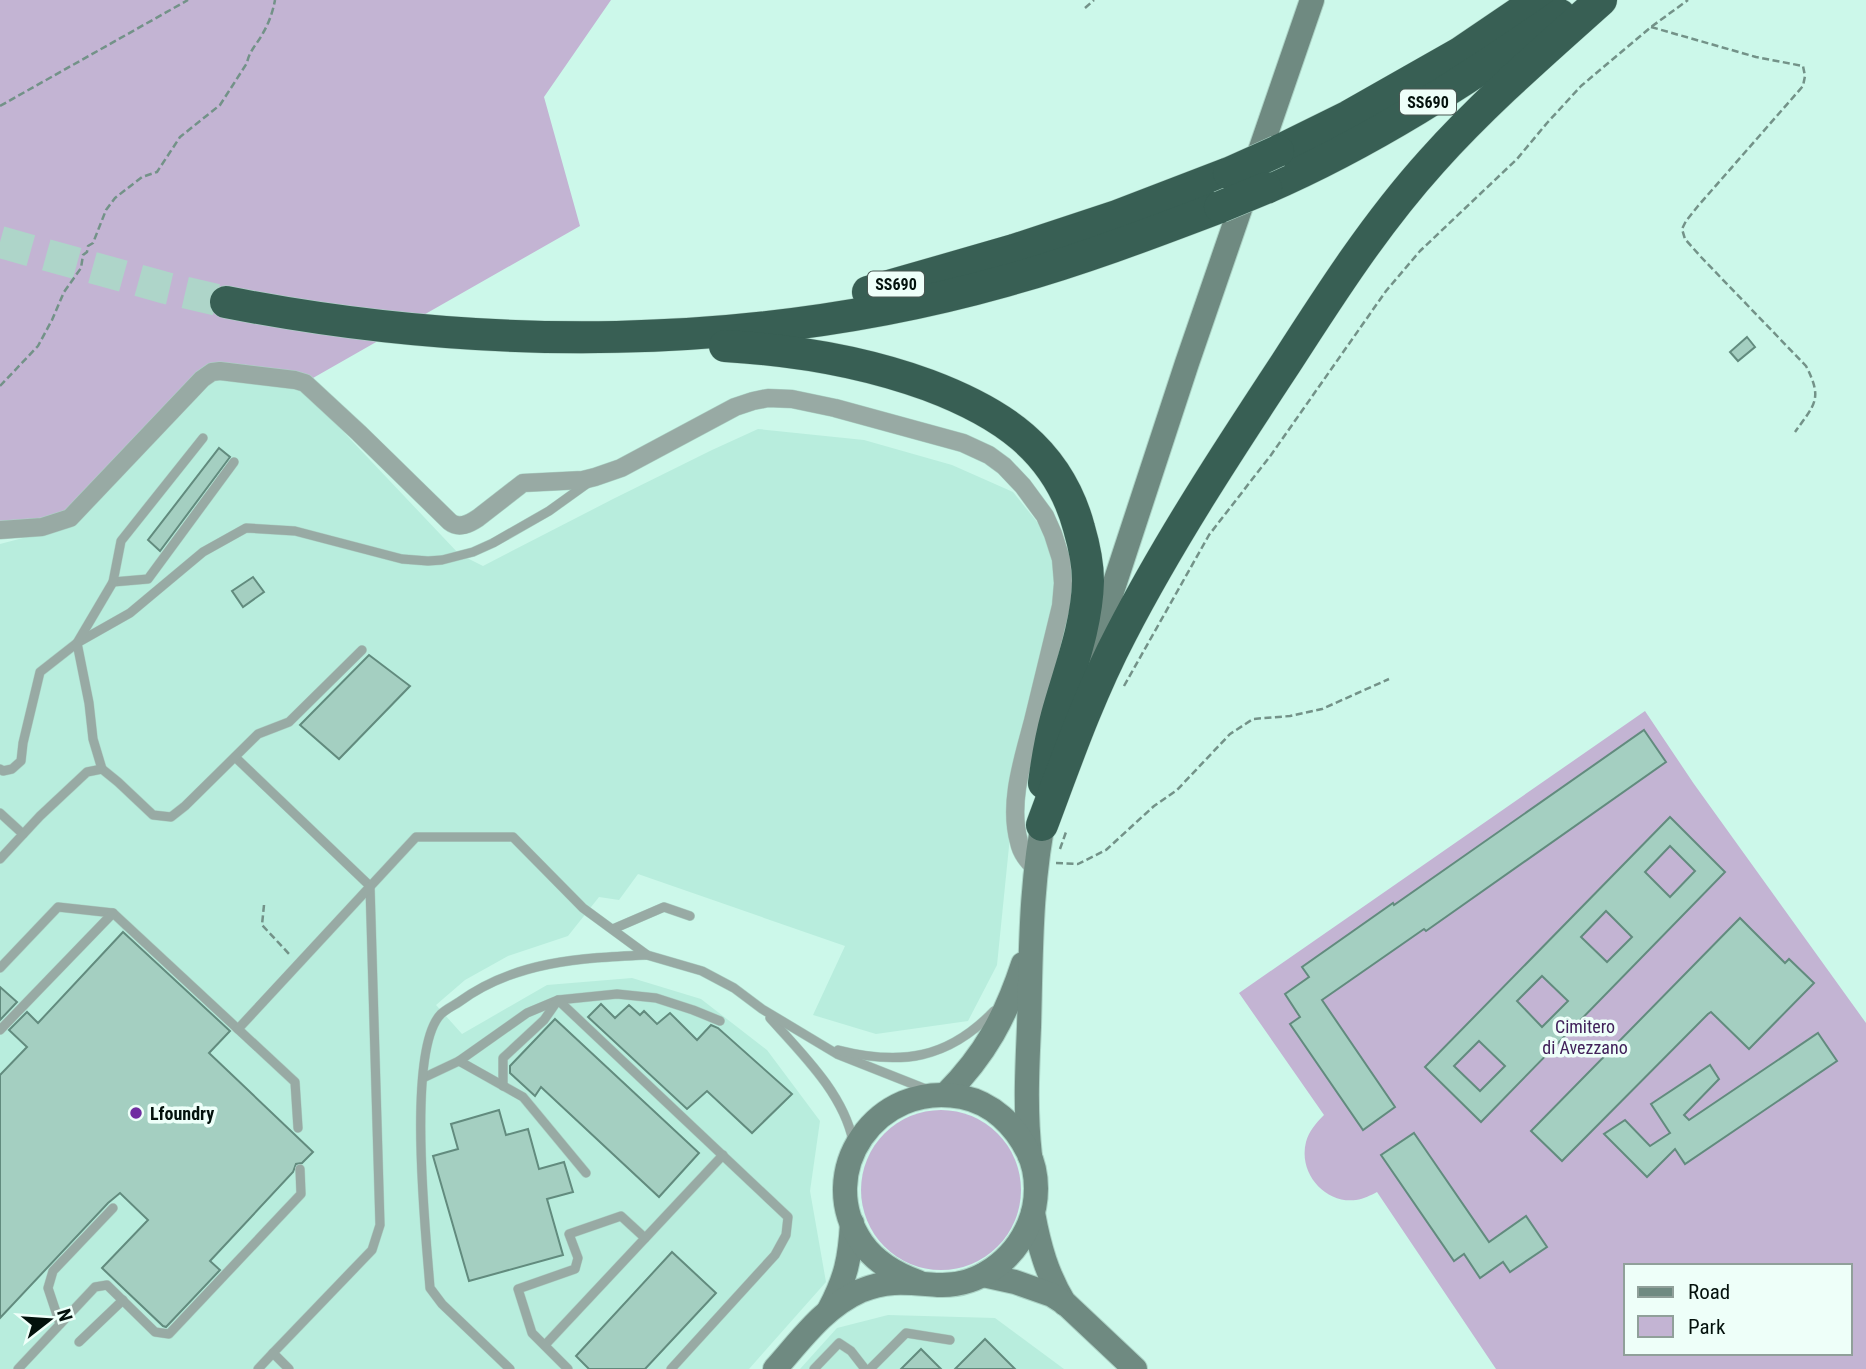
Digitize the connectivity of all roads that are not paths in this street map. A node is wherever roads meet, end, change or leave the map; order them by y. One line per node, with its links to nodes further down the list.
1 (1312, 0): 18 (main road)
2 (1538, 0): 6 (highway, SS690, bridge)
3 (1582, 0): 6 (highway, SS690, bridge)
4 (1601, 0): 18 (highway)
5 (226, 302): 6 (highway, SS690)
6 (548, 337): 18 (highway)
7 (203, 438): 11 (lane)
8 (234, 462): 11 (lane)
9 (595, 478): 10 (street); 12 (lane); 21 (street)
10 (0, 530)
11 (113, 582): 12 (lane)
12 (77, 643): 15 (lane); 16 (lane)
13 (362, 650): 14 (lane)
14 (234, 757): 16 (lane); 22 (lane)
15 (0, 769)
16 (102, 769): 19 (lane)
17 (0, 813): 19 (lane)
18 (1055, 824): 21 (main road)
19 (23, 834): 20 (lane)
20 (0, 859)
21 (1042, 865): 26 (main road)
22 (370, 886): 25 (lane); 33 (lane); 59 (lane)
23 (113, 912): 28 (lane); 33 (lane); 34 (lane)
24 (690, 916): 25 (lane)
25 (613, 929): 27 (lane)
26 (1030, 936): 29 (main road); 43 (main road)
27 (647, 955): 31 (lane); 37 (lane)
28 (0, 968)
29 (1017, 982): 35 (lane); 39 (main road)
30 (558, 1000): 32 (lane); 36 (lane); 38 (lane); 42 (lane)
31 (762, 1009): 35 (lane); 41 (lane)
32 (720, 1021)
33 (238, 1029): 40 (lane)
34 (0, 1030)
35 (822, 1046): 39 (lane)
36 (459, 1061): 37 (lane); 38 (lane)
37 (423, 1079): 63 (lane)
38 (503, 1086): 45 (lane)
39 (941, 1094): 41 (main road); 43 (main road)
40 (298, 1128)
41 (855, 1149): 48 (main road)
42 (723, 1155): 49 (lane); 65 (lane)
43 (1030, 1156): 47 (main road)
44 (300, 1169): 52 (lane)
45 (586, 1173)
46 (113, 1208): 55 (lane)
47 (1033, 1213): 50 (main road); 53 (main road)
48 (852, 1223): 51 (main road); 54 (main road)
49 (645, 1238): 58 (lane); 58 (lane)
50 (983, 1275): 51 (main road); 53 (main road)
51 (918, 1282): 54 (main road)
52 (122, 1300): 55 (lane); 57 (lane)
53 (1066, 1304): 69 (main road)
54 (828, 1310): 66 (main road)
55 (60, 1324): 60 (lane)
56 (950, 1339): 68 (lane)
57 (79, 1342)
58 (545, 1345): 64 (lane)
59 (273, 1353): 61 (lane); 62 (lane)
60 (18, 1369)
61 (258, 1369)
62 (289, 1369)
63 (510, 1369)
64 (568, 1369)
65 (671, 1369)
66 (775, 1369)
67 (814, 1369): 68 (lane)
68 (867, 1369)
69 (1135, 1369)

